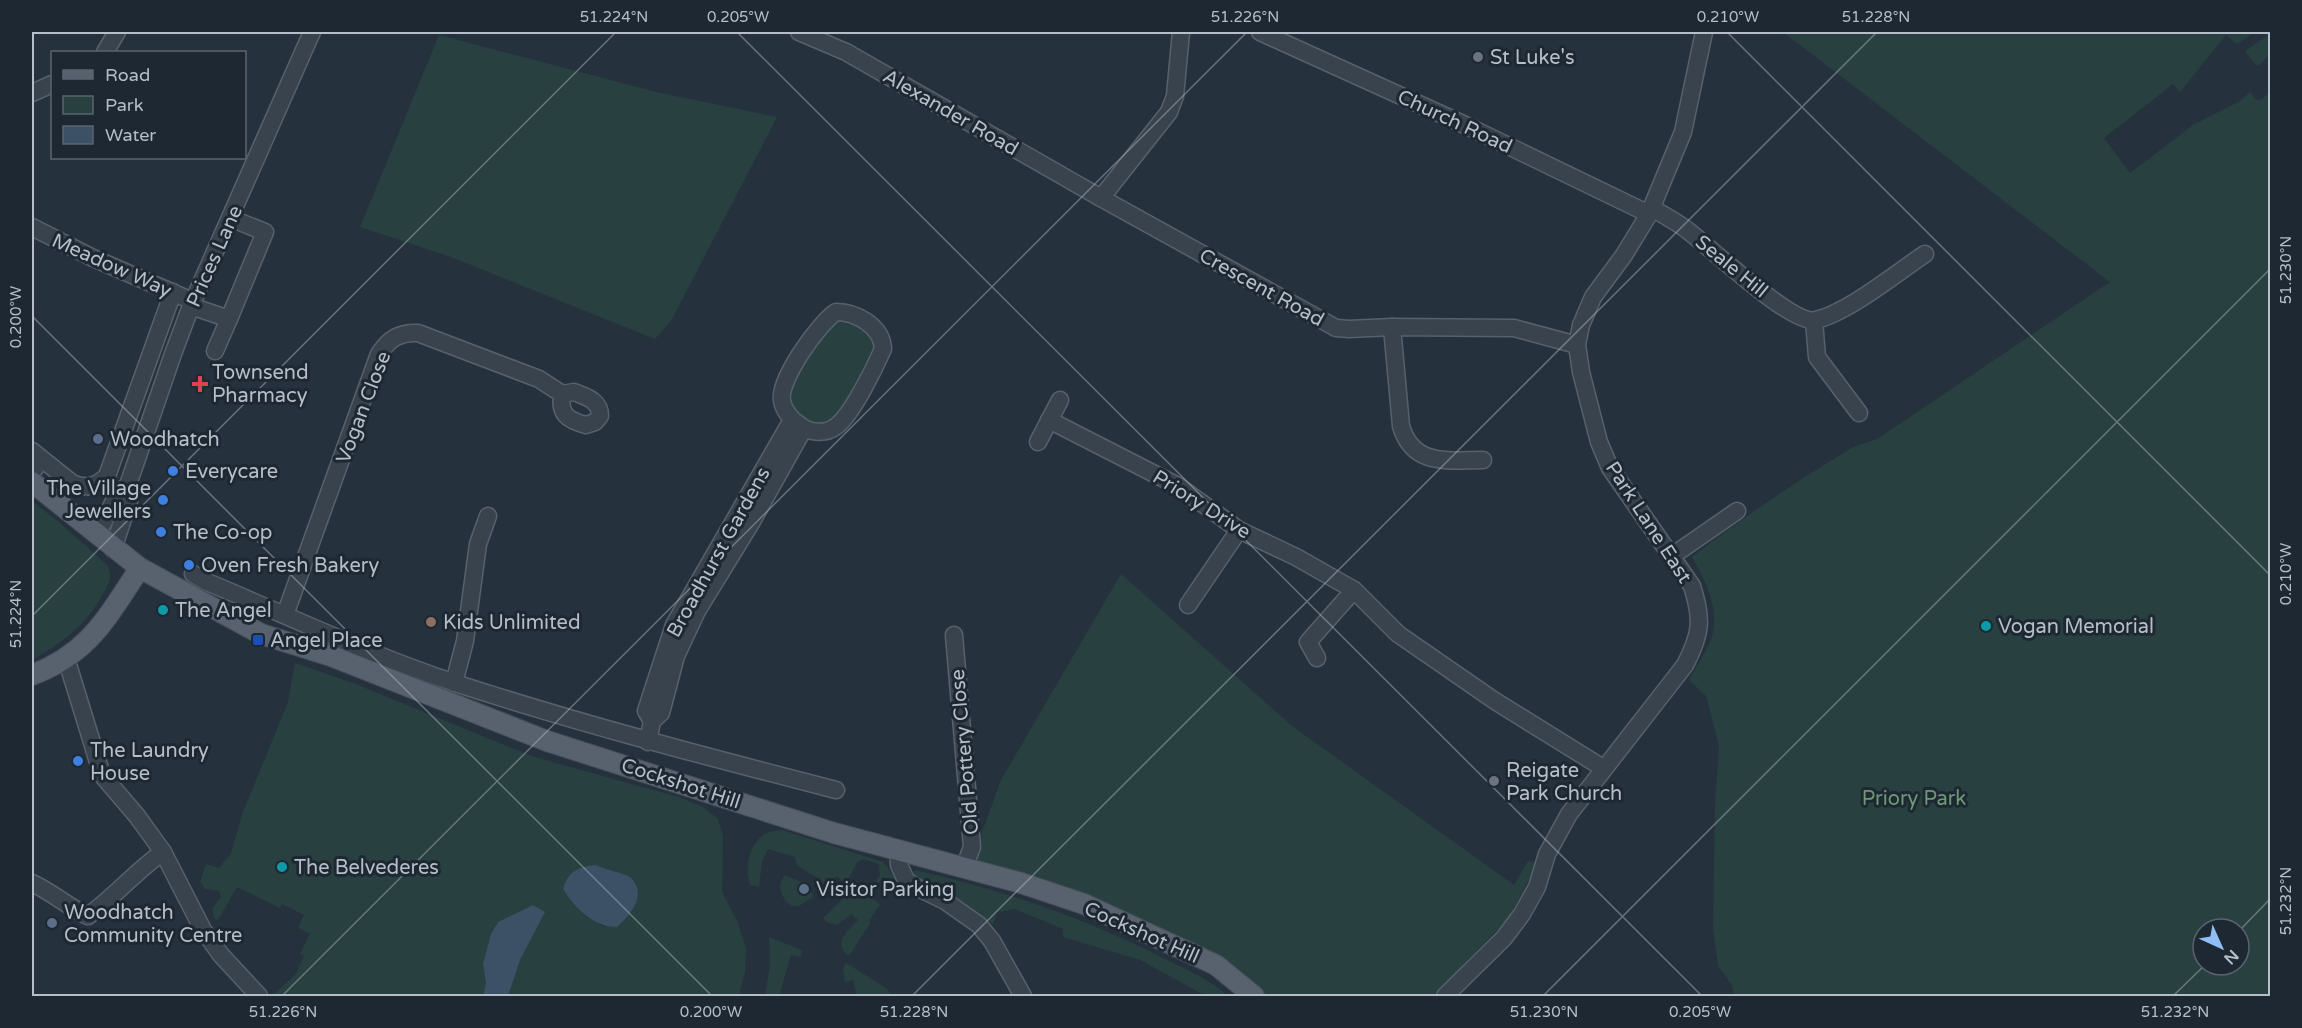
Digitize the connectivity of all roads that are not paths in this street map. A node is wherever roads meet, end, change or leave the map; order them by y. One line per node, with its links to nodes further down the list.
1 (117, 32): 8 (street)
2 (312, 32): 14 (street, Prices Lane)
3 (799, 32): 9 (street, Alexander Road)
4 (825, 32): 9 (street)
5 (1181, 32): 12 (street)
6 (1260, 32): 13 (street, Church Road)
7 (1704, 32): 13 (street, Park Lane East)
8 (106, 51)
9 (846, 52): 12 (street, Alexander Road)
10 (51, 84): 11 (street)
11 (32, 93)
12 (1101, 198): 21 (street, Crescent Road)
13 (1650, 211): 20 (street, Seale Hill); 22 (street, Park Lane East)
14 (230, 218): 18 (street, Prices Lane); 19 (street)
15 (32, 227): 17 (street, Meadow Way)
16 (1925, 254): 20 (street)
17 (173, 292): 18 (street, Meadow Way); 30 (street, Prices Lane)
18 (193, 303): 19 (street, Meadow Way); 33 (street, Prices Lane)
19 (229, 320): 23 (street)
20 (1814, 321): 26 (street)
21 (1392, 327): 22 (street, Crescent Road); 31 (street)
22 (1577, 345): 41 (street, Park Lane East)
23 (215, 351)
24 (562, 394): 46 (street, Vogan Close)
25 (1060, 400): 27 (street)
26 (1859, 413)
27 (1049, 420): 29 (street); 38 (street, Priory Drive)
28 (798, 424): 28 (street); 52 (street, Broadhurst Gardens)
29 (1038, 442)
30 (115, 455): 32 (street, Prices Lane); 33 (street)
31 (1483, 460)
32 (35, 461)
33 (135, 464): 35 (street, Prices Lane)
34 (32, 482): 39 (main road, Cockshot Hill)
35 (128, 485): 39 (street, Prices Lane); 40 (street, Prices Lane)
36 (1737, 511): 41 (street)
37 (488, 516): 51 (street)
38 (1239, 530): 44 (street, Priory Drive); 45 (street)
39 (97, 535): 40 (main road, Cockshot Hill)
40 (113, 549): 42 (main road, Cockshot Hill)
41 (1672, 556): 53 (street, Park Lane East)
42 (140, 568): 48 (main road); 55 (main road, Cockshot Hill)
43 (193, 574): 46 (street, Cockshot Hill)
44 (1353, 590): 49 (street); 53 (street, Priory Drive)
45 (1188, 605)
46 (285, 615): 51 (street, Cockshot Hill)
47 (954, 635): 57 (street, Old Pottery Close)
48 (66, 658): 50 (main road); 56 (street)
49 (1317, 658)
50 (32, 675)
51 (454, 683): 52 (street, Cockshot Hill)
52 (648, 742): 54 (street, Cockshot Hill)
53 (1603, 768): 62 (street, Park Lane East)
54 (836, 790)
55 (898, 851): 57 (main road, Cockshot Hill); 60 (street)
56 (163, 852): 58 (street); 59 (street)
57 (964, 868): 61 (main road, Cockshot Hill)
58 (32, 882)
59 (260, 996)
60 (1023, 996)
61 (1254, 996)
62 (1445, 996)

